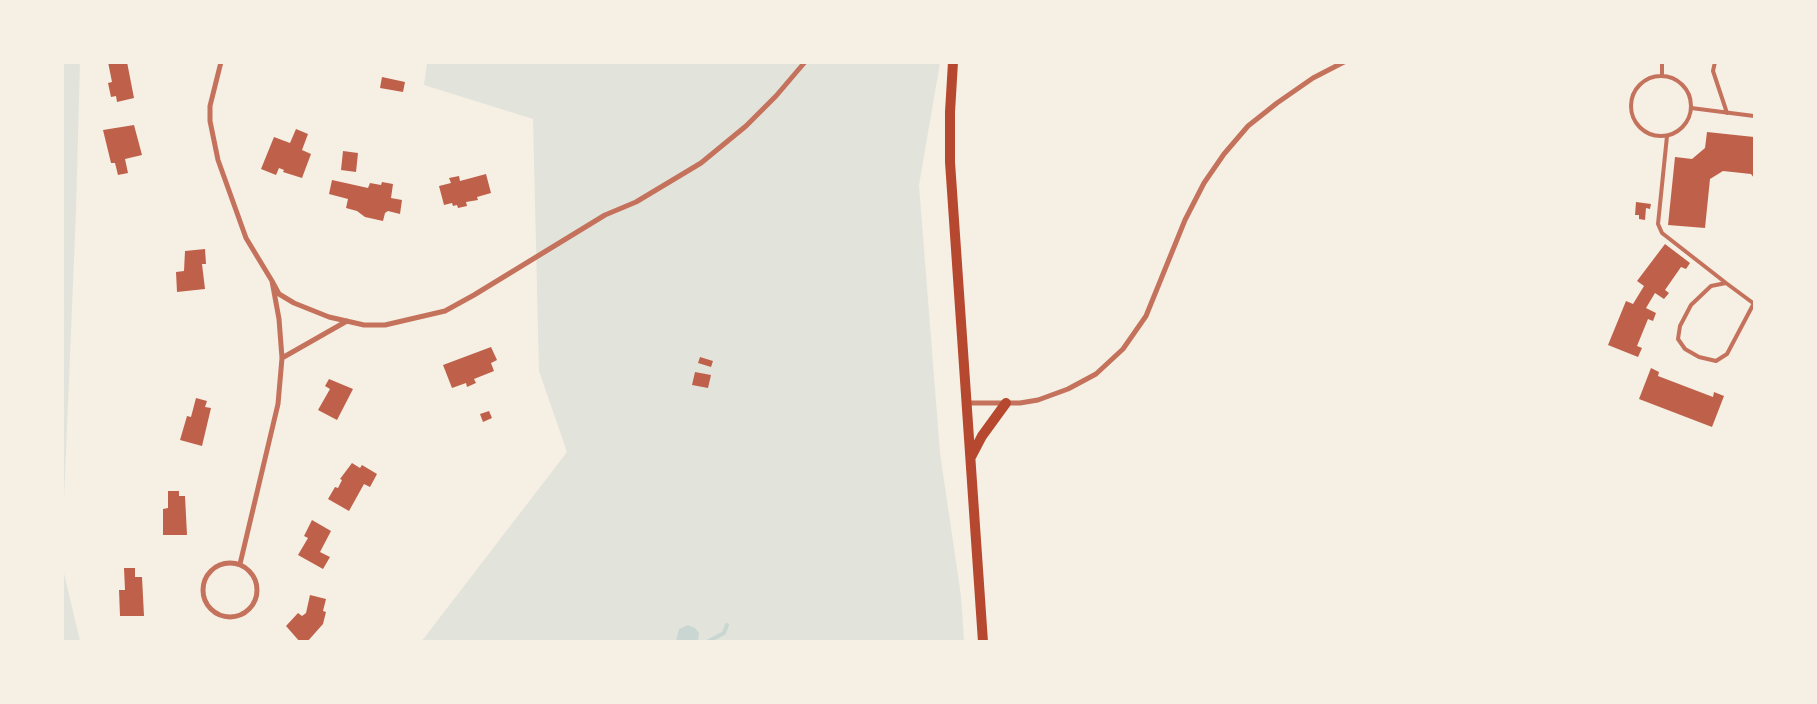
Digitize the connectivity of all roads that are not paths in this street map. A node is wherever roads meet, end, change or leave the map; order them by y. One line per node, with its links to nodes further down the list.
1 (221, 62): 12 (street)
2 (805, 62): 15 (street)
3 (953, 62): 17 (main road)
4 (1344, 62): 18 (street)
5 (1662, 62): 7 (lane)
6 (1715, 62): 9 (lane)
7 (1662, 76): 8 (lane); 11 (lane)
8 (1691, 108): 9 (lane); 11 (lane)
9 (1727, 113): 10 (lane)
10 (1754, 116)
11 (1667, 136): 13 (lane)
12 (272, 281): 15 (street); 16 (street)
13 (1726, 283): 14 (lane); 14 (lane)
14 (1754, 303)
15 (347, 321): 16 (street)
16 (282, 358): 20 (street)
17 (967, 403): 18 (street); 19 (main road)
18 (1006, 404): 19 (main road)
19 (971, 458): 21 (main road)
20 (240, 564): 20 (street)
21 (983, 642)

